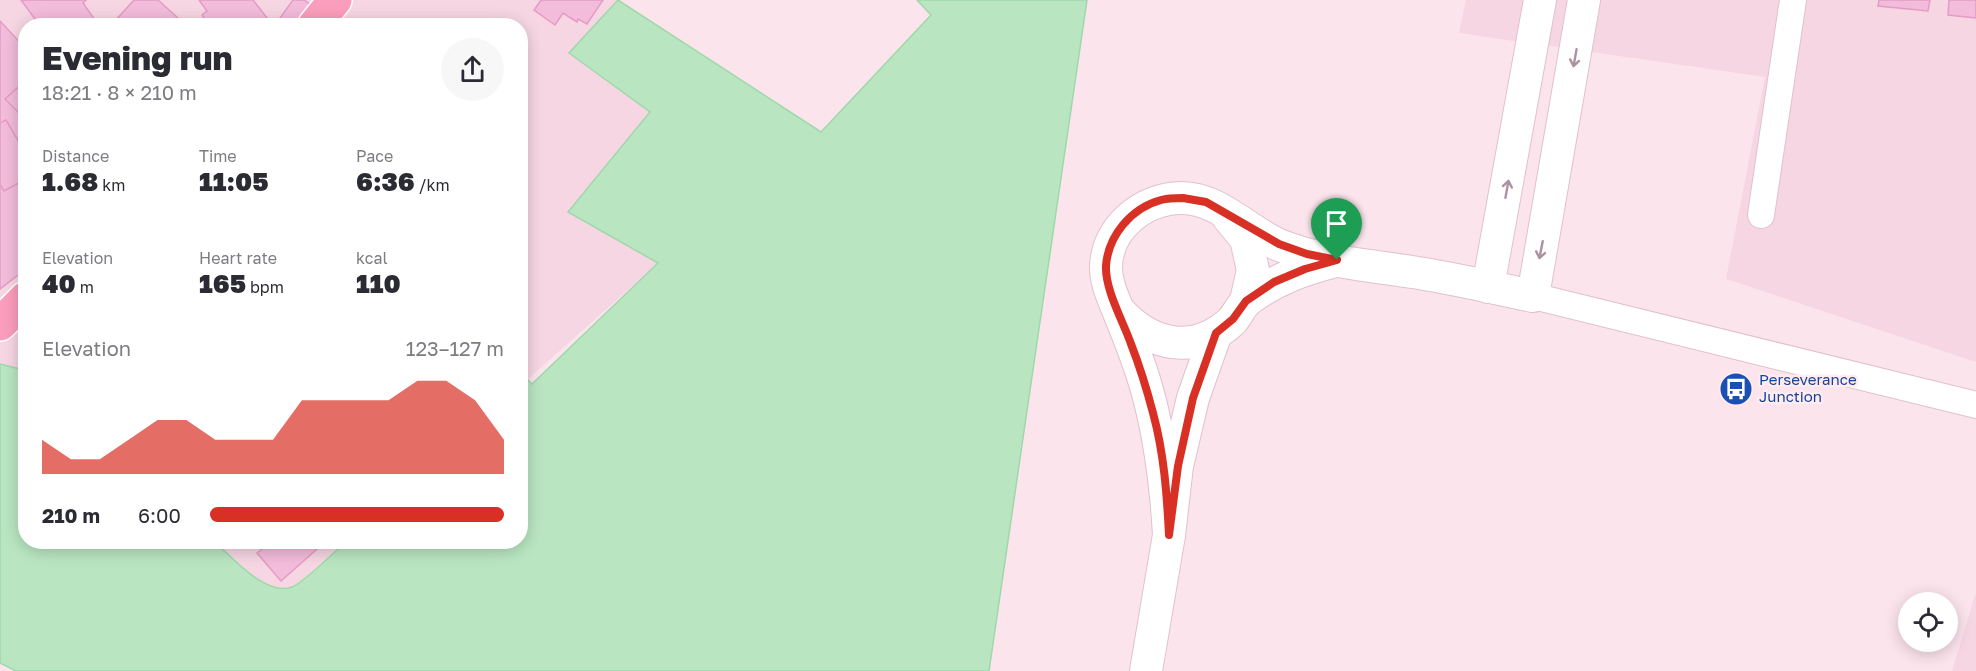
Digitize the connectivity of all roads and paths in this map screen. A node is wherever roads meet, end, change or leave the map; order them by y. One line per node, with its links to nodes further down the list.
1 (335, 0): 5 (main road)
2 (1540, 0): 9 (street, one-way to 2)
3 (1584, 0): 10 (street, one-way to 10)
4 (1793, 0): 7 (street)
5 (320, 18)
6 (1226, 214): 8 (street); 11 (street); 13 (street)
7 (1761, 215)
8 (1337, 260): 9 (street); 11 (street)
9 (1488, 287): 10 (street)
10 (1533, 296): 16 (street)
11 (1246, 301): 15 (street)
12 (18, 306): 14 (main road)
13 (1118, 310): 15 (street); 17 (street)
14 (0, 324)
15 (1216, 333): 17 (street)
16 (1976, 405)
17 (1169, 535): 18 (street)
18 (1146, 671)

